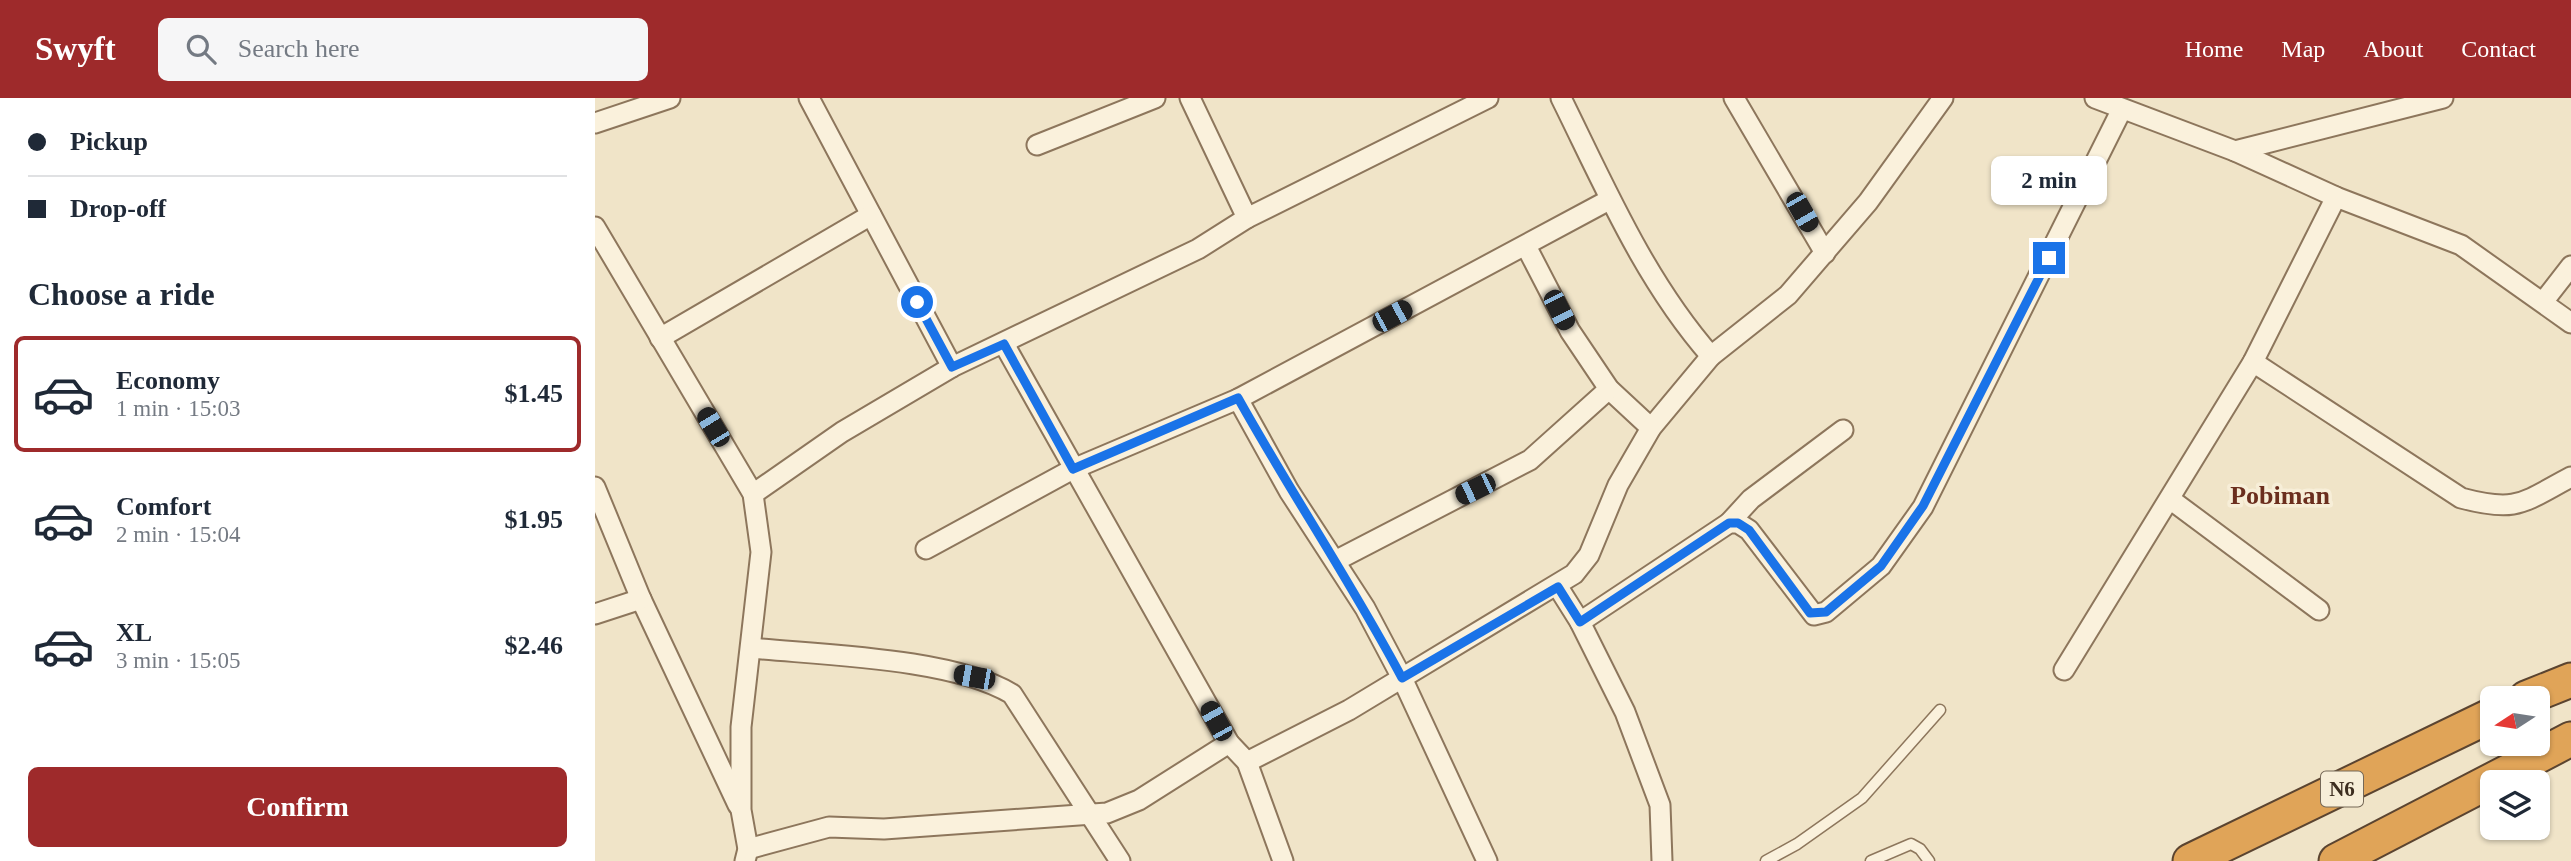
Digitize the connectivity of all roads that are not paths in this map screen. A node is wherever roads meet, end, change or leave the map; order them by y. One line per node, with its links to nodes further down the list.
1 (670, 98): 12 (street)
2 (810, 98): 17 (street)
3 (1155, 98): 13 (street)
4 (1190, 98): 18 (street)
5 (1488, 98): 18 (street)
6 (1561, 98): 16 (street)
7 (1734, 98): 21 (street)
8 (1944, 98): 21 (street)
9 (2095, 98): 11 (street)
10 (2443, 98): 14 (street)
11 (2130, 107): 14 (street); 39 (street)
12 (595, 123)
13 (1037, 145)
14 (2235, 151): 15 (street)
15 (2336, 197): 23 (street); 28 (street)
16 (1609, 200): 20 (street); 27 (street)
17 (871, 215): 25 (street); 29 (street)
18 (1247, 218): 26 (street)
19 (595, 226): 25 (street)
20 (1526, 246): 30 (street); 31 (street)
21 (1825, 253): 27 (street)
22 (2571, 266): 23 (street)
23 (2543, 302): 24 (street)
24 (2571, 323)
25 (660, 338): 37 (street)
26 (1004, 344): 29 (street); 34 (street)
27 (1711, 356): 32 (street)
28 (2253, 362): 35 (street); 38 (street)
29 (952, 367): 37 (street)
30 (1609, 389): 32 (street); 41 (street)
31 (1238, 398): 34 (street); 41 (street)
32 (1651, 428): 42 (street)
33 (1843, 430): 39 (street)
34 (1073, 469): 40 (street); 57 (street)
35 (2571, 477)
36 (595, 487): 43 (street)
37 (753, 494): 47 (street)
38 (2170, 499): 44 (street); 48 (street)
39 (1729, 523): 46 (street)
40 (926, 549)
41 (1337, 560): 49 (street)
42 (1558, 587): 46 (street); 49 (street)
43 (641, 599): 45 (street); 63 (street)
44 (2319, 610)
45 (595, 614)
46 (1580, 622): 69 (street)
47 (751, 648): 63 (street); 64 (street)
48 (2064, 670)
49 (1402, 678): 60 (street); 68 (street)
50 (2571, 680): 51 (highway)
51 (2550, 688)
52 (2571, 697): 53 (highway)
53 (2550, 708)
54 (1940, 710): 70 (lane)
55 (2480, 721): 73 (highway, N6)
56 (2571, 739): 75 (highway)
57 (1229, 743): 60 (street); 64 (street)
58 (2480, 743): 74 (highway, N6)
59 (2571, 752): 61 (highway)
60 (1247, 762): 67 (street)
61 (2538, 770)
62 (2480, 803): 76 (highway)
63 (741, 810): 65 (street)
64 (1092, 813): 65 (street); 66 (street)
65 (747, 855)
66 (1120, 861)
67 (1283, 861)
68 (1487, 861)
69 (1662, 861)
70 (1766, 861)
71 (1871, 861): 72 (lane)
72 (1930, 861)
73 (2190, 861)
74 (2241, 861)
75 (2336, 861)
76 (2375, 861)

